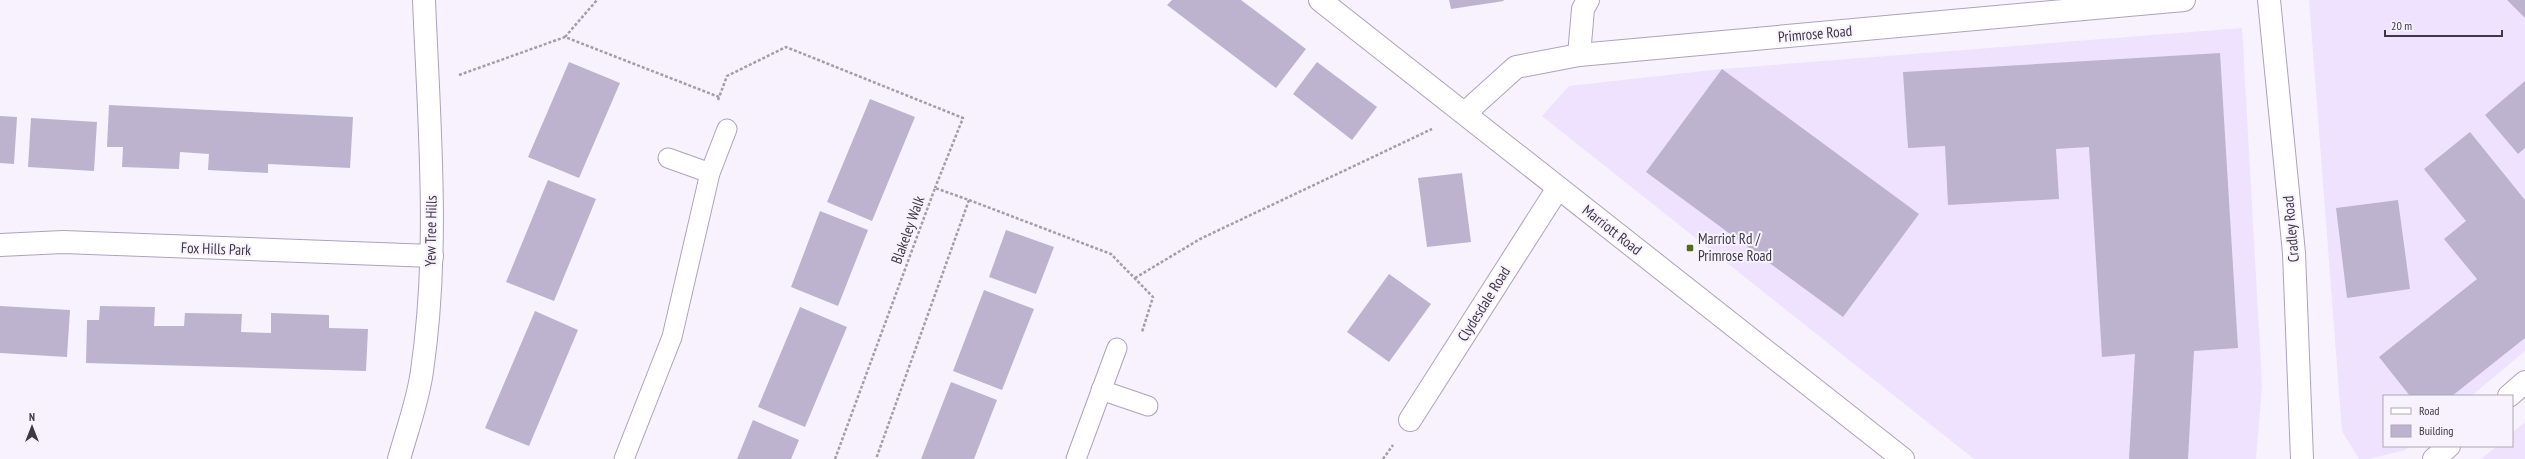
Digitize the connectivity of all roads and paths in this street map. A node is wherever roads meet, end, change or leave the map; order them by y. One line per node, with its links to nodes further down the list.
1 (424, 0): 9 (street, Yew Tree Hills)
2 (597, 0): 7 (path)
3 (1320, 0): 12 (street, Marriott Road)
4 (1588, 0): 8 (street)
5 (2184, 0): 8 (street, Primrose Road)
6 (2269, 0): 35 (street, Cradley Road)
7 (565, 37): 9 (path); 10 (path)
8 (1579, 55): 12 (street, Primrose Road)
9 (429, 86): 20 (street, Yew Tree Hills)
10 (719, 97): 11 (path); 16 (path)
11 (716, 104)
12 (1465, 113): 17 (street, Marriott Road); 21 (path)
13 (726, 129): 15 (lane)
14 (668, 158): 15 (lane)
15 (710, 173): 30 (lane)
16 (935, 188): 18 (path, Blakeley Walk); 31 (path, Blakeley Walk)
17 (1558, 188): 27 (street, Clydesdale Road); 34 (street, Marriott Road)
18 (969, 200): 21 (path, Blakeley Walk); 32 (path)
19 (0, 244): 20 (street, Fox Hills Park)
20 (432, 256): 29 (street, Yew Tree Hills)
21 (1135, 278): 22 (path, Blakeley Walk)
22 (1117, 348): 24 (lane)
23 (2525, 382): 25 (street)
24 (1101, 390): 26 (lane); 33 (lane)
25 (2510, 395)
26 (1148, 406)
27 (1410, 420)
28 (2448, 447): 36 (street)
29 (399, 459)
30 (624, 459)
31 (835, 459)
32 (876, 459)
33 (1076, 459)
34 (1903, 459)
35 (2302, 459)
36 (2434, 459)

